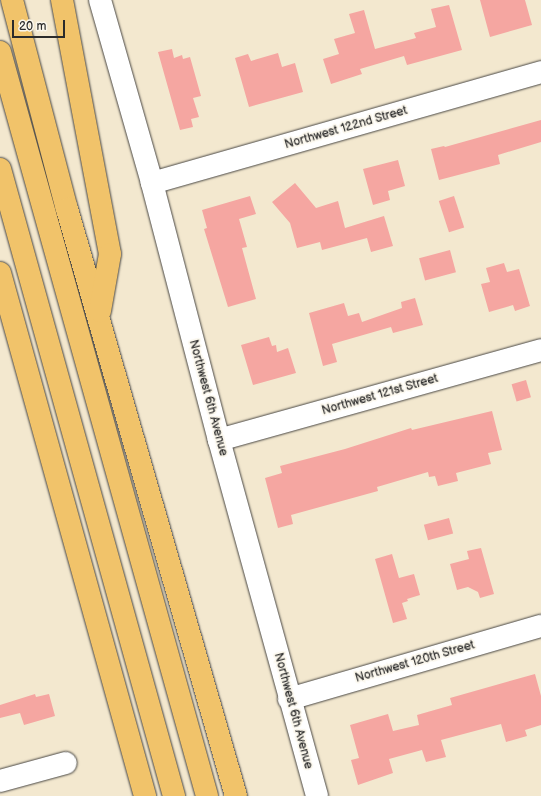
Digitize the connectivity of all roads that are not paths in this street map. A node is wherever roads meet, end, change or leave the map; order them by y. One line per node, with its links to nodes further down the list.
1 (12, 0): 9 (highway)
2 (62, 0): 9 (highway)
3 (100, 0): 7 (street, Northwest 6th Avenue)
4 (0, 52): 20 (highway)
5 (541, 72): 7 (street, Northwest 122nd Street)
6 (0, 168): 19 (highway)
7 (152, 183): 12 (street, Northwest 6th Avenue)
8 (0, 274): 13 (highway)
9 (99, 316): 21 (highway)
10 (0, 332): 13 (highway)
11 (541, 350): 12 (street, Northwest 121st Street)
12 (219, 440): 15 (street, Northwest 6th Avenue)
13 (56, 474): 18 (highway)
14 (541, 626): 15 (street, Northwest 120th Street)
15 (290, 699): 22 (street, Northwest 6th Avenue)
16 (66, 763): 17 (street)
17 (0, 781)
18 (145, 796)
19 (174, 796)
20 (207, 796)
21 (236, 796)
22 (317, 796)

